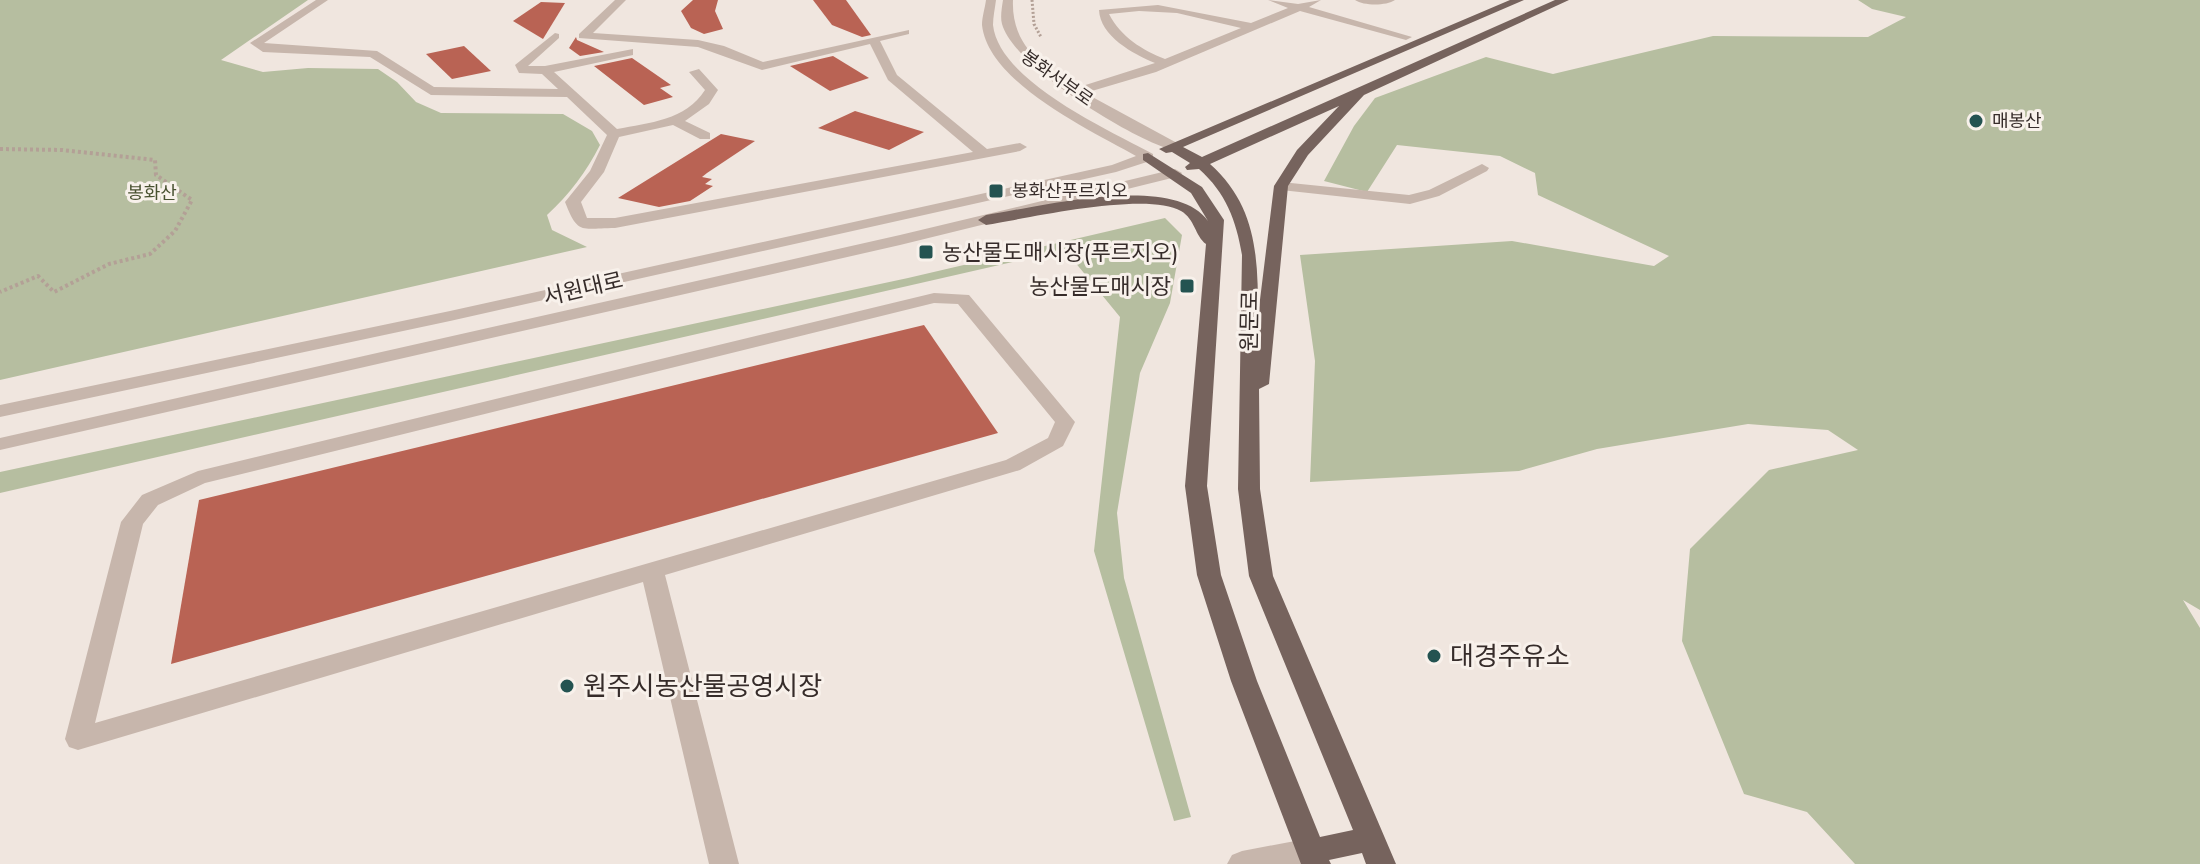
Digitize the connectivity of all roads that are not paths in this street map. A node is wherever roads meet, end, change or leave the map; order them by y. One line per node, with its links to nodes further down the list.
1 (323, 0): 23 (street)
2 (621, 0): 16 (street)
3 (991, 0): 30 (street, 봉화서부로)
4 (1008, 0): 22 (street, 봉화서부로)
5 (1273, 0): 11 (street)
6 (1316, 0): 11 (street)
7 (1360, 0): 8 (street)
8 (1390, 0)
9 (1519, 0): 27 (main road)
10 (1564, 0): 21 (main road)
11 (1297, 7): 12 (street); 15 (street)
12 (1251, 27): 18 (street); 18 (street)
13 (905, 32): 16 (street)
14 (555, 36): 19 (street)
15 (1406, 37)
16 (874, 41): 29 (street)
17 (629, 52): 19 (street)
18 (1165, 63): 22 (street)
19 (545, 70): 23 (street)
20 (695, 72): 24 (street)
21 (1363, 88): 31 (main road); 34 (main road)
22 (1076, 92): 27 (street, 봉화서부로)
23 (570, 93): 25 (street)
24 (673, 120): 25 (street); 26 (street)
25 (614, 134): 29 (street)
26 (705, 136)
27 (1172, 146): 30 (main road); 31 (main road)
28 (1020, 147): 29 (street)
29 (984, 154)
30 (1148, 157): 33 (main road, 원문로); 37 (street, 서원대로)
31 (1203, 162): 33 (main road); 39 (main road, 원문로)
32 (1482, 168): 34 (street)
33 (1175, 173): 35 (street, 서원대로); 36 (main road, 원문로)
34 (1281, 186): 39 (main road)
35 (986, 220): 36 (main road); 38 (street, 서원대로)
36 (1214, 251): 42 (main road, 원문로)
37 (0, 411)
38 (0, 444)
39 (1249, 489): 41 (main road, 원문로)
40 (652, 569): 40 (street); 43 (street)
41 (1376, 851): 42 (main road)
42 (1313, 858): 44 (street)
43 (724, 864)
44 (1242, 864)

